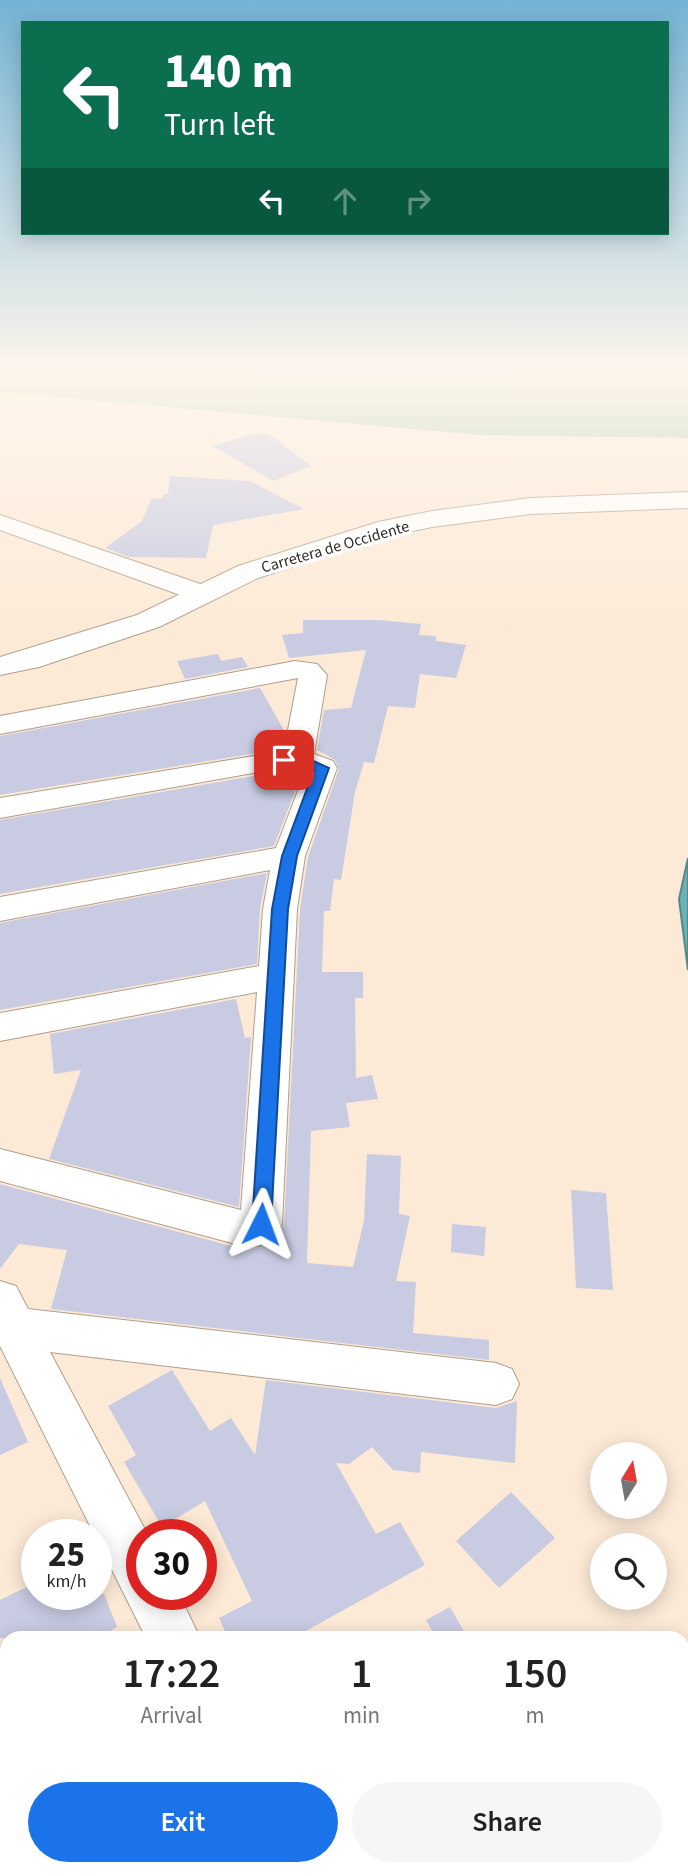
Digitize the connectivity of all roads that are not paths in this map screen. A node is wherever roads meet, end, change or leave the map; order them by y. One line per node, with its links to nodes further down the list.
1 (688, 500): 3 (main road, Carretera de Occidente)
2 (0, 522): 3 (street)
3 (203, 594): 4 (main road, Carretera de Occidente)
4 (0, 666)
5 (0, 724): 6 (street)
6 (298, 759): 7 (street); 8 (street)
7 (0, 808)
8 (289, 856): 9 (street); 10 (street)
9 (0, 909)
10 (274, 976): 11 (street); 12 (street)
11 (0, 1027)
12 (0, 1165)
13 (4, 1317): 14 (street); 15 (street)
14 (496, 1384)
15 (126, 1546)
16 (159, 1610): 17 (street)
17 (170, 1631)

